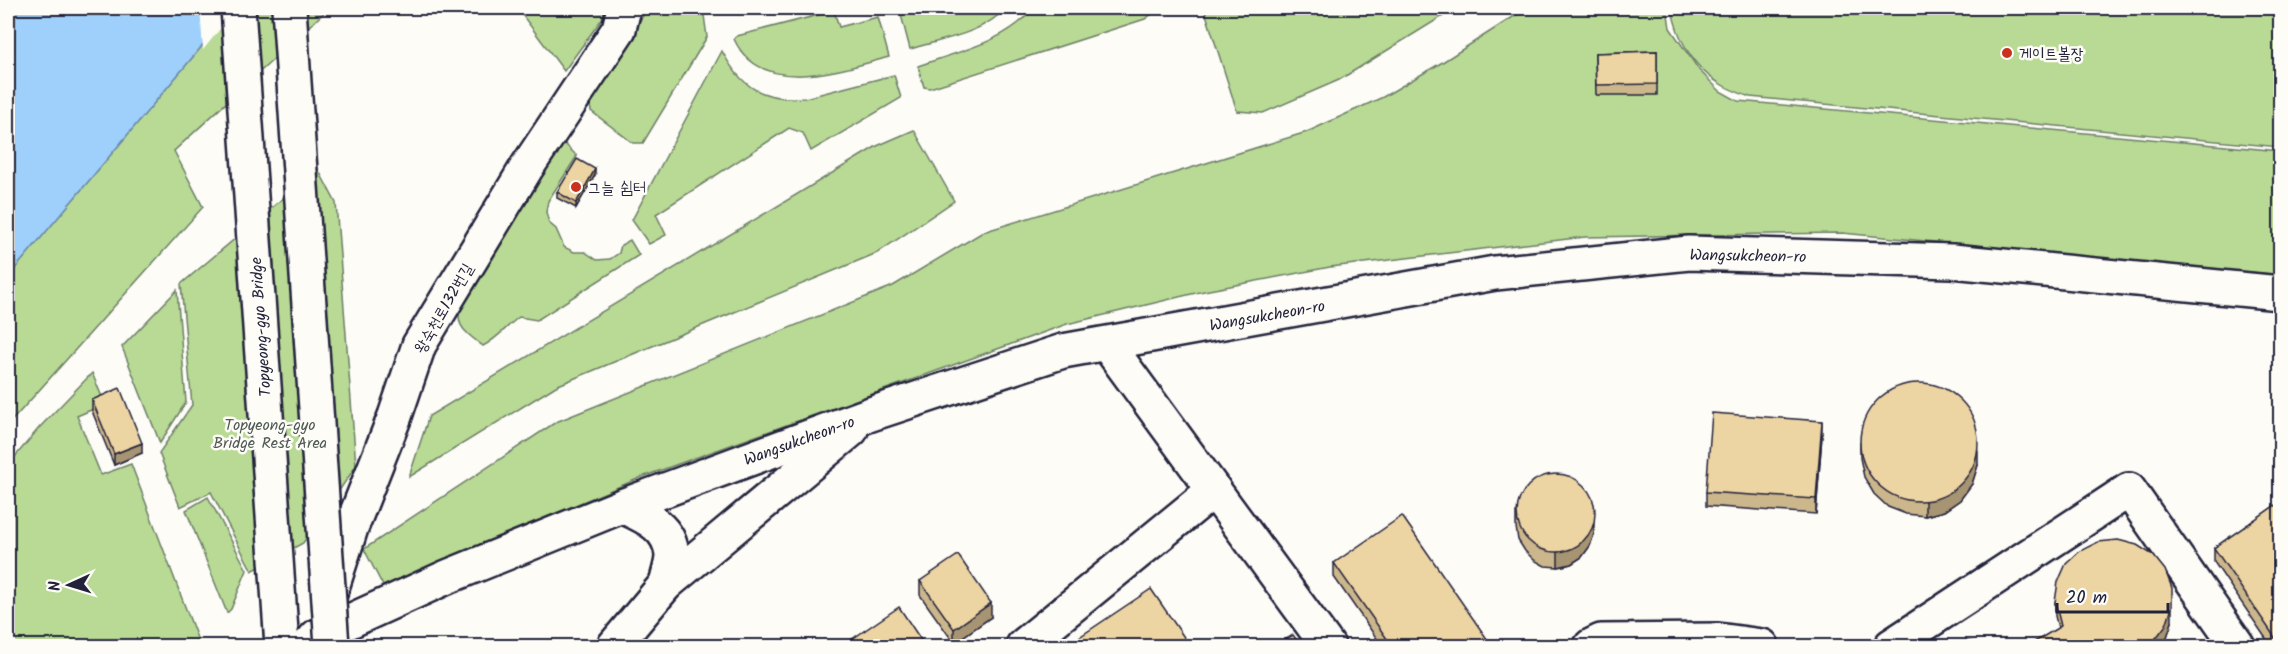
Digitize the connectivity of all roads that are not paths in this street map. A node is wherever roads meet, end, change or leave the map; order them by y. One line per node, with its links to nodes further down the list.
1 (238, 8): 11 (street, Topyeong-gyo Bridge)
2 (289, 8): 10 (street, bridge)
3 (624, 8): 10 (street, 왕숙천로132번길)
4 (2280, 293): 5 (street, Wangsukcheon-ro)
5 (1107, 344): 6 (street, Wangsukcheon-ro); 7 (street)
6 (871, 414): 8 (street, Wangsukcheon-ro); 9 (street)
7 (1214, 490): 13 (street); 14 (street)
8 (622, 506): 9 (street); 10 (street, Wangsukcheon-ro)
9 (666, 584): 12 (street)
10 (319, 643)
11 (282, 646)
12 (614, 646)
13 (1023, 646)
14 (1329, 646)
15 (1591, 646): 16 (street)
16 (1762, 646)
17 (1891, 646): 18 (street)
18 (2238, 646)

